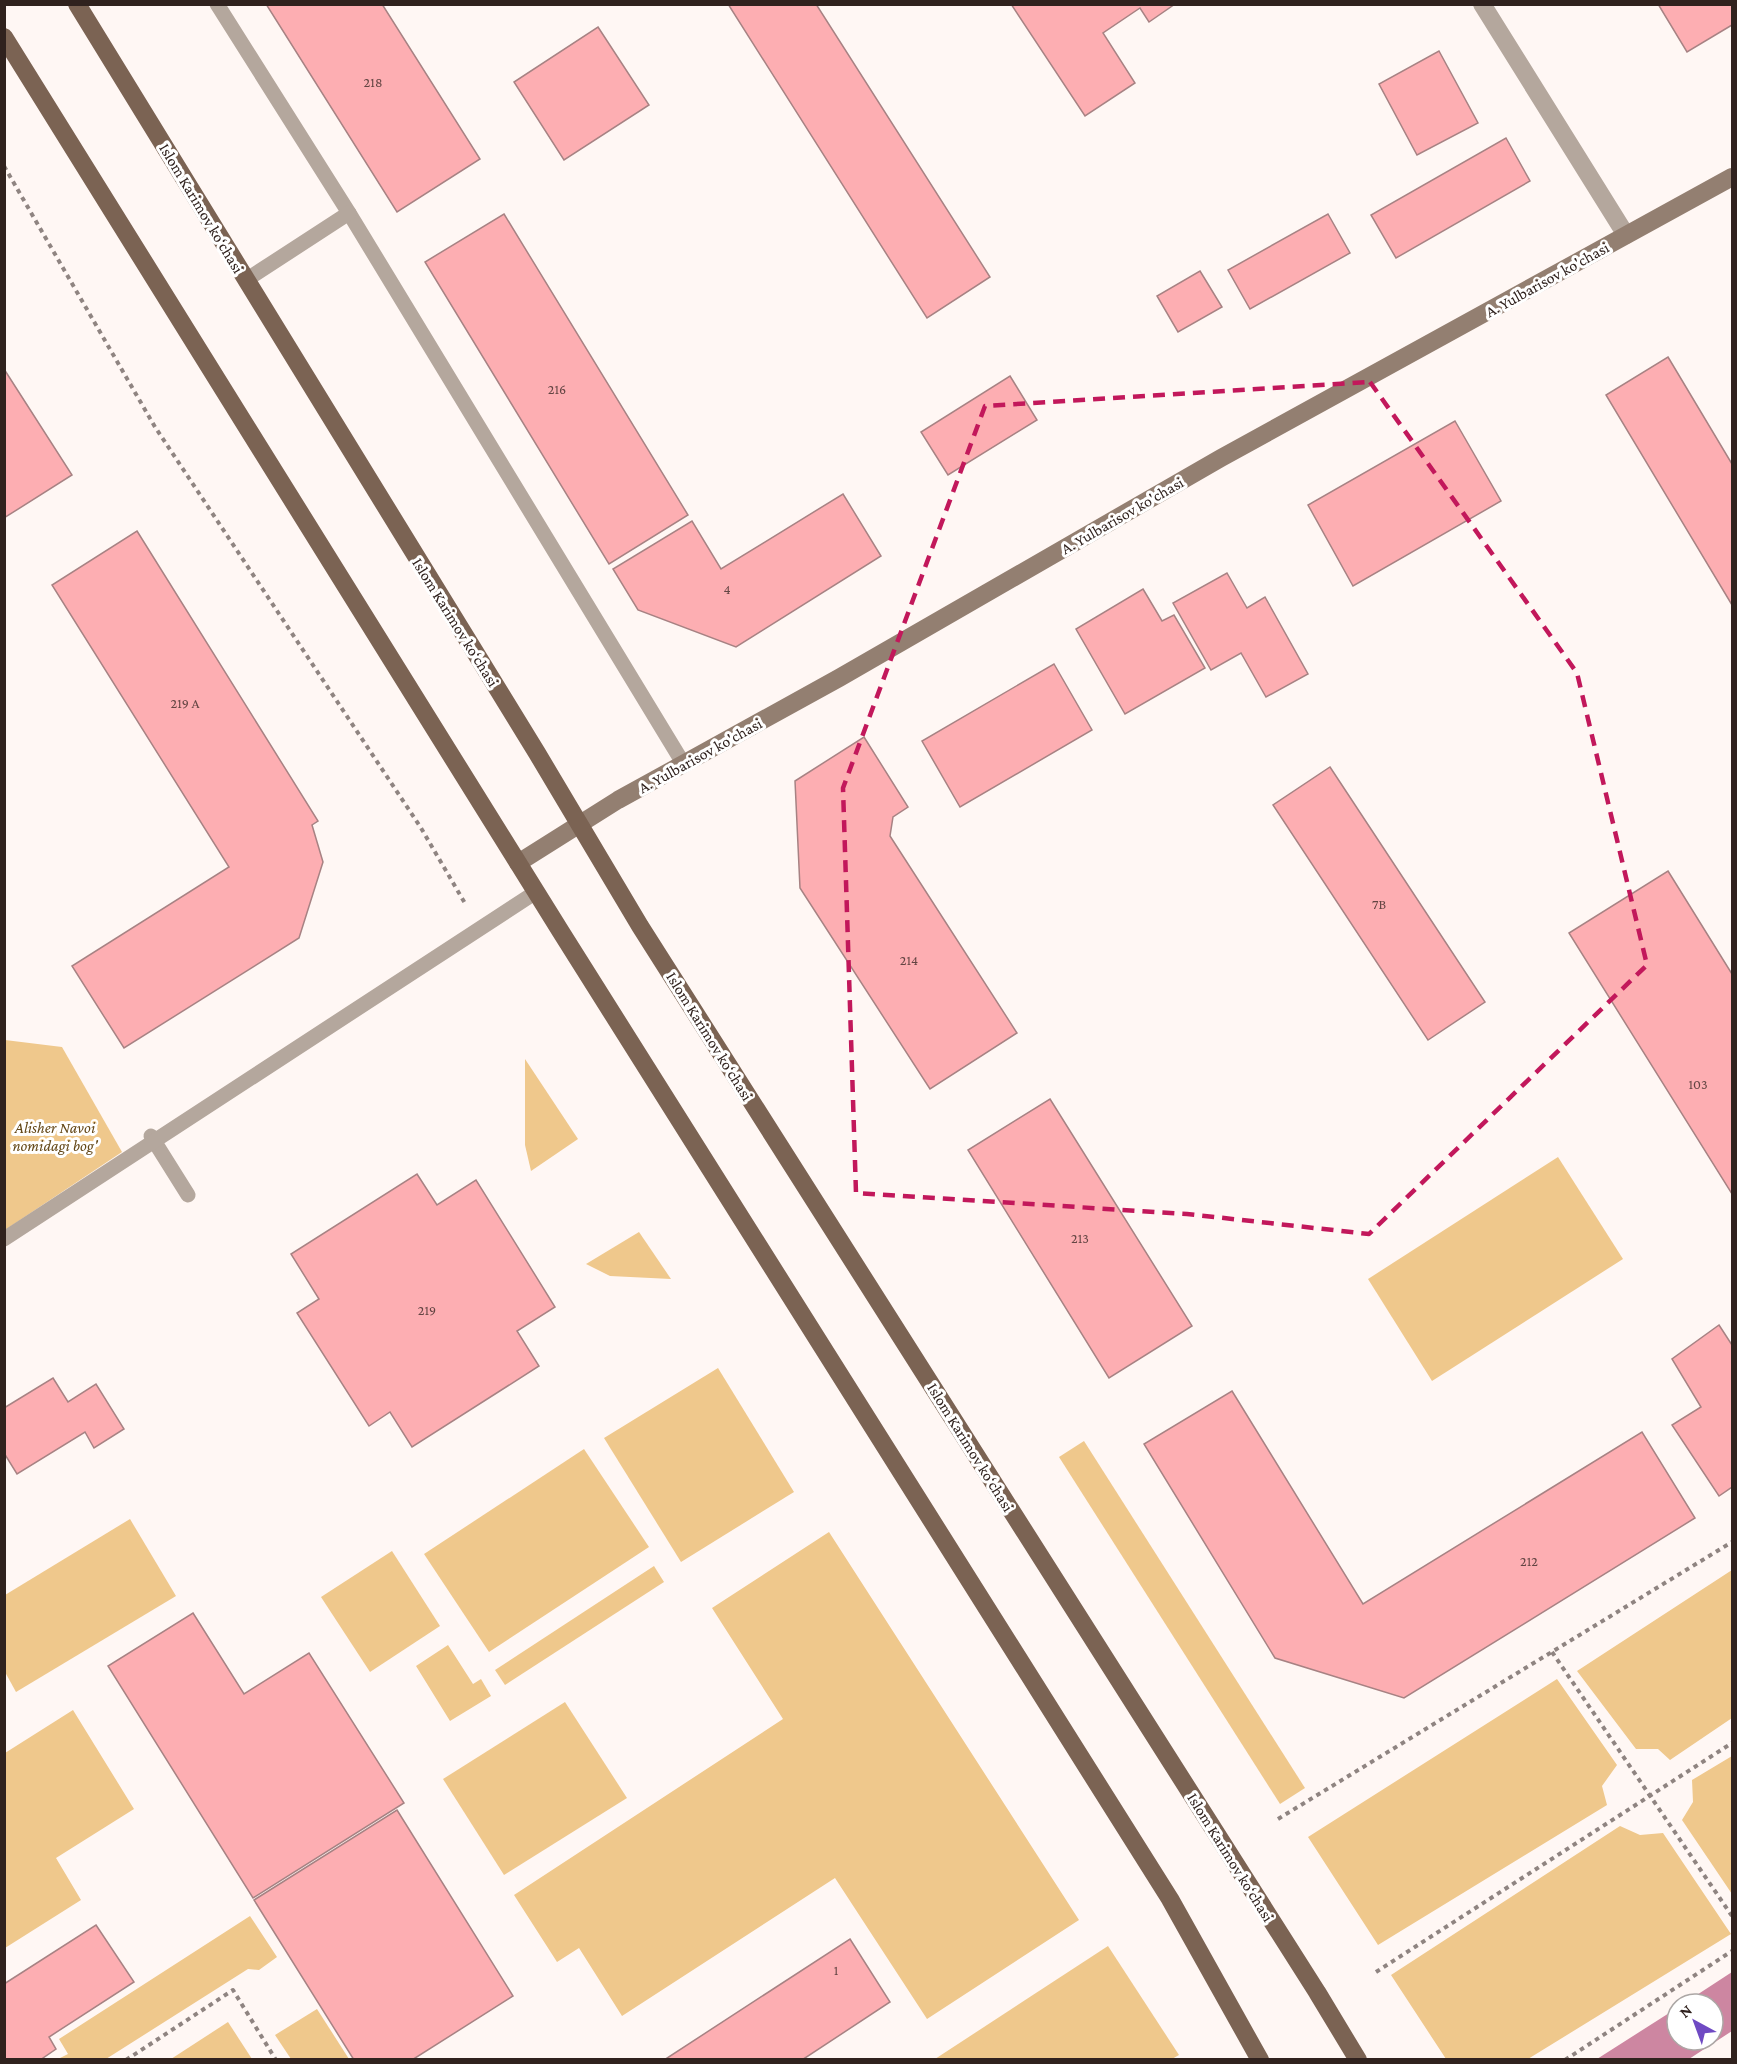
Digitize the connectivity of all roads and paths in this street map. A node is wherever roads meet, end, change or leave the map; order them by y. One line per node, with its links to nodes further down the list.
1 (77, 4): 9 (main road, Islom Karimov ko‘chasi)
2 (217, 4): 7 (lane)
3 (1482, 4): 8 (street)
4 (4, 37): 12 (main road)
5 (4, 166): 14 (path)
6 (1732, 177): 8 (street, A. Yulbarisov ko'chasi)
7 (349, 213): 9 (lane); 10 (lane)
8 (1626, 235): 10 (street, A. Yulbarisov ko'chasi)
9 (246, 280): 11 (main road, Islom Karimov ko‘chasi)
10 (683, 763): 11 (street, A. Yulbarisov ko'chasi)
11 (579, 825): 12 (street, A. Yulbarisov ko'chasi); 29 (main road, Islom Karimov ko‘chasi)
12 (518, 863): 13 (main road)
13 (536, 892): 15 (lane); 28 (main road)
14 (468, 909)
15 (152, 1138): 16 (lane); 17 (lane)
16 (188, 1196)
17 (4, 1239)
18 (1732, 1542): 19 (path)
19 (1552, 1652): 21 (path); 22 (path)
20 (1732, 1743): 21 (path)
21 (1651, 1795): 23 (path); 25 (path)
22 (1278, 1819)
23 (1732, 1916)
24 (1732, 1951): 30 (path)
25 (1376, 1972)
26 (126, 2060): 27 (path)
27 (276, 2060)
28 (1260, 2060)
29 (1358, 2060)
30 (1565, 2060)

